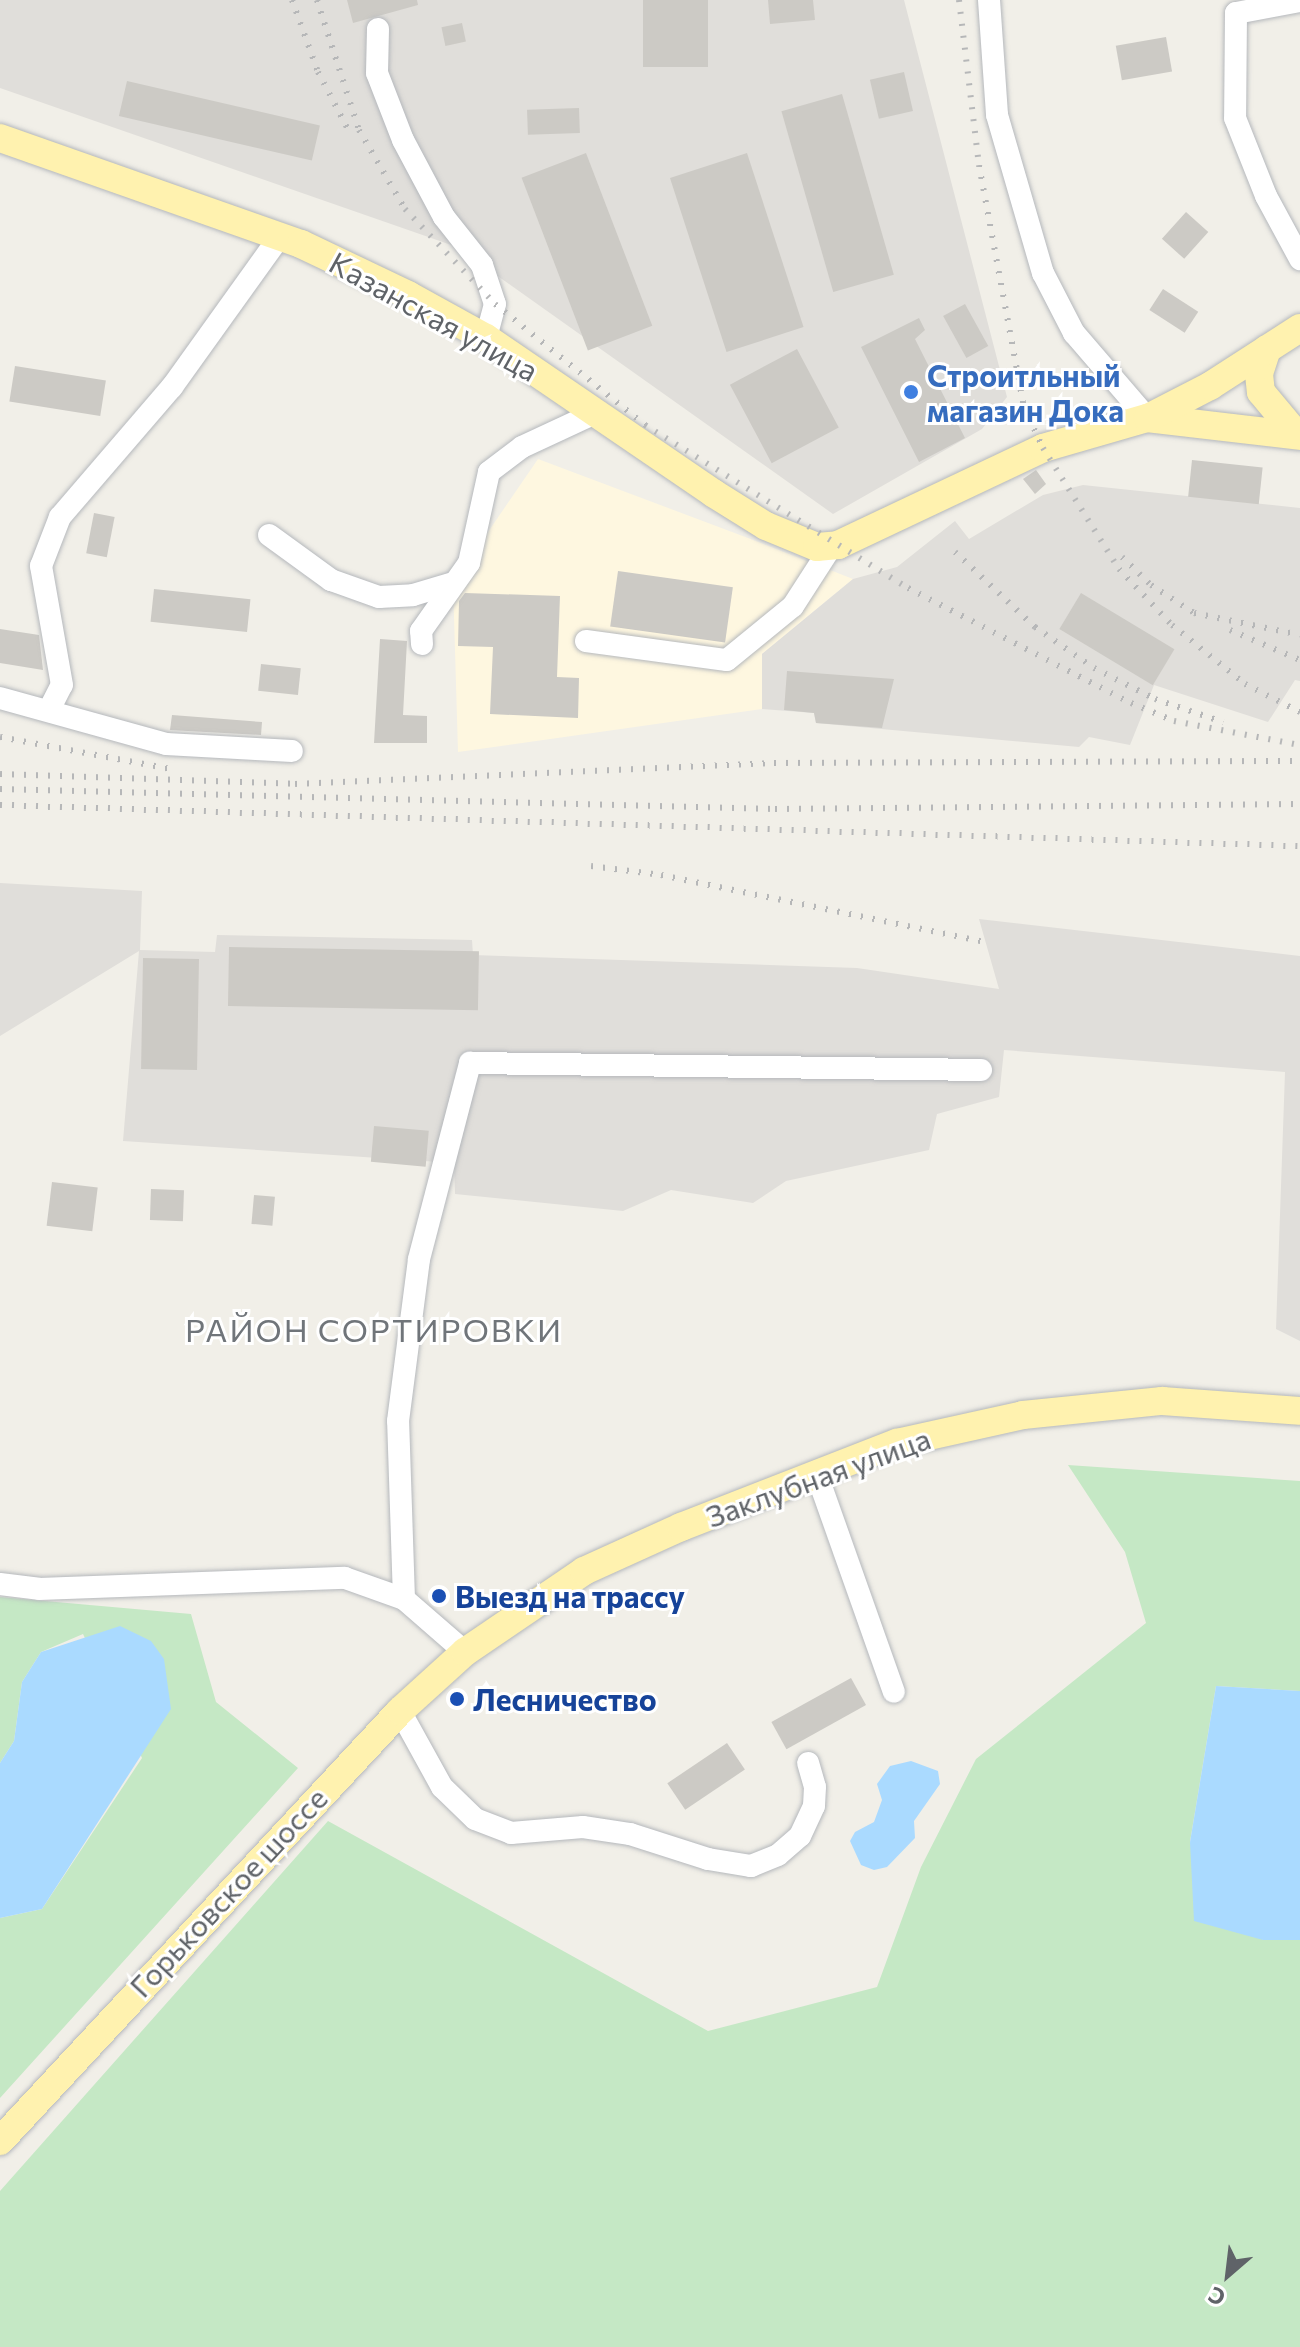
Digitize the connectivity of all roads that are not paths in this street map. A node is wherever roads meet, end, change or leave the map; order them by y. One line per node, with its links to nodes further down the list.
1 (989, 0): 11 (street)
2 (1300, 1): 6 (street)
3 (378, 29): 8 (street)
4 (0, 138): 5 (main road, Казанская улица)
5 (280, 236): 8 (main road, Казанская улица); 19 (street)
6 (1300, 259)
7 (1300, 328): 9 (main road)
8 (486, 338): 10 (main road, Казанская улица)
9 (1267, 349): 11 (main road); 12 (main road)
10 (597, 412): 14 (main road, Казанская улица); 15 (street)
11 (1147, 418): 12 (main road); 14 (main road)
12 (1298, 436)
13 (269, 535): 15 (street)
14 (834, 546): 16 (street)
15 (453, 583): 17 (street)
16 (586, 641)
17 (422, 644)
18 (0, 698): 19 (street)
19 (49, 710): 20 (street)
20 (292, 751)
21 (981, 1070): 25 (street)
22 (1300, 1411): 23 (main road, Заклубная улица)
23 (816, 1472): 26 (main road, Заклубная улица); 27 (street)
24 (0, 1584): 25 (street)
25 (404, 1599): 26 (street)
26 (465, 1652): 28 (main road, Горьковское шоссе)
27 (894, 1692)
28 (400, 1711): 29 (street); 30 (main road, Горьковское шоссе)
29 (808, 1763)
30 (0, 2141)

